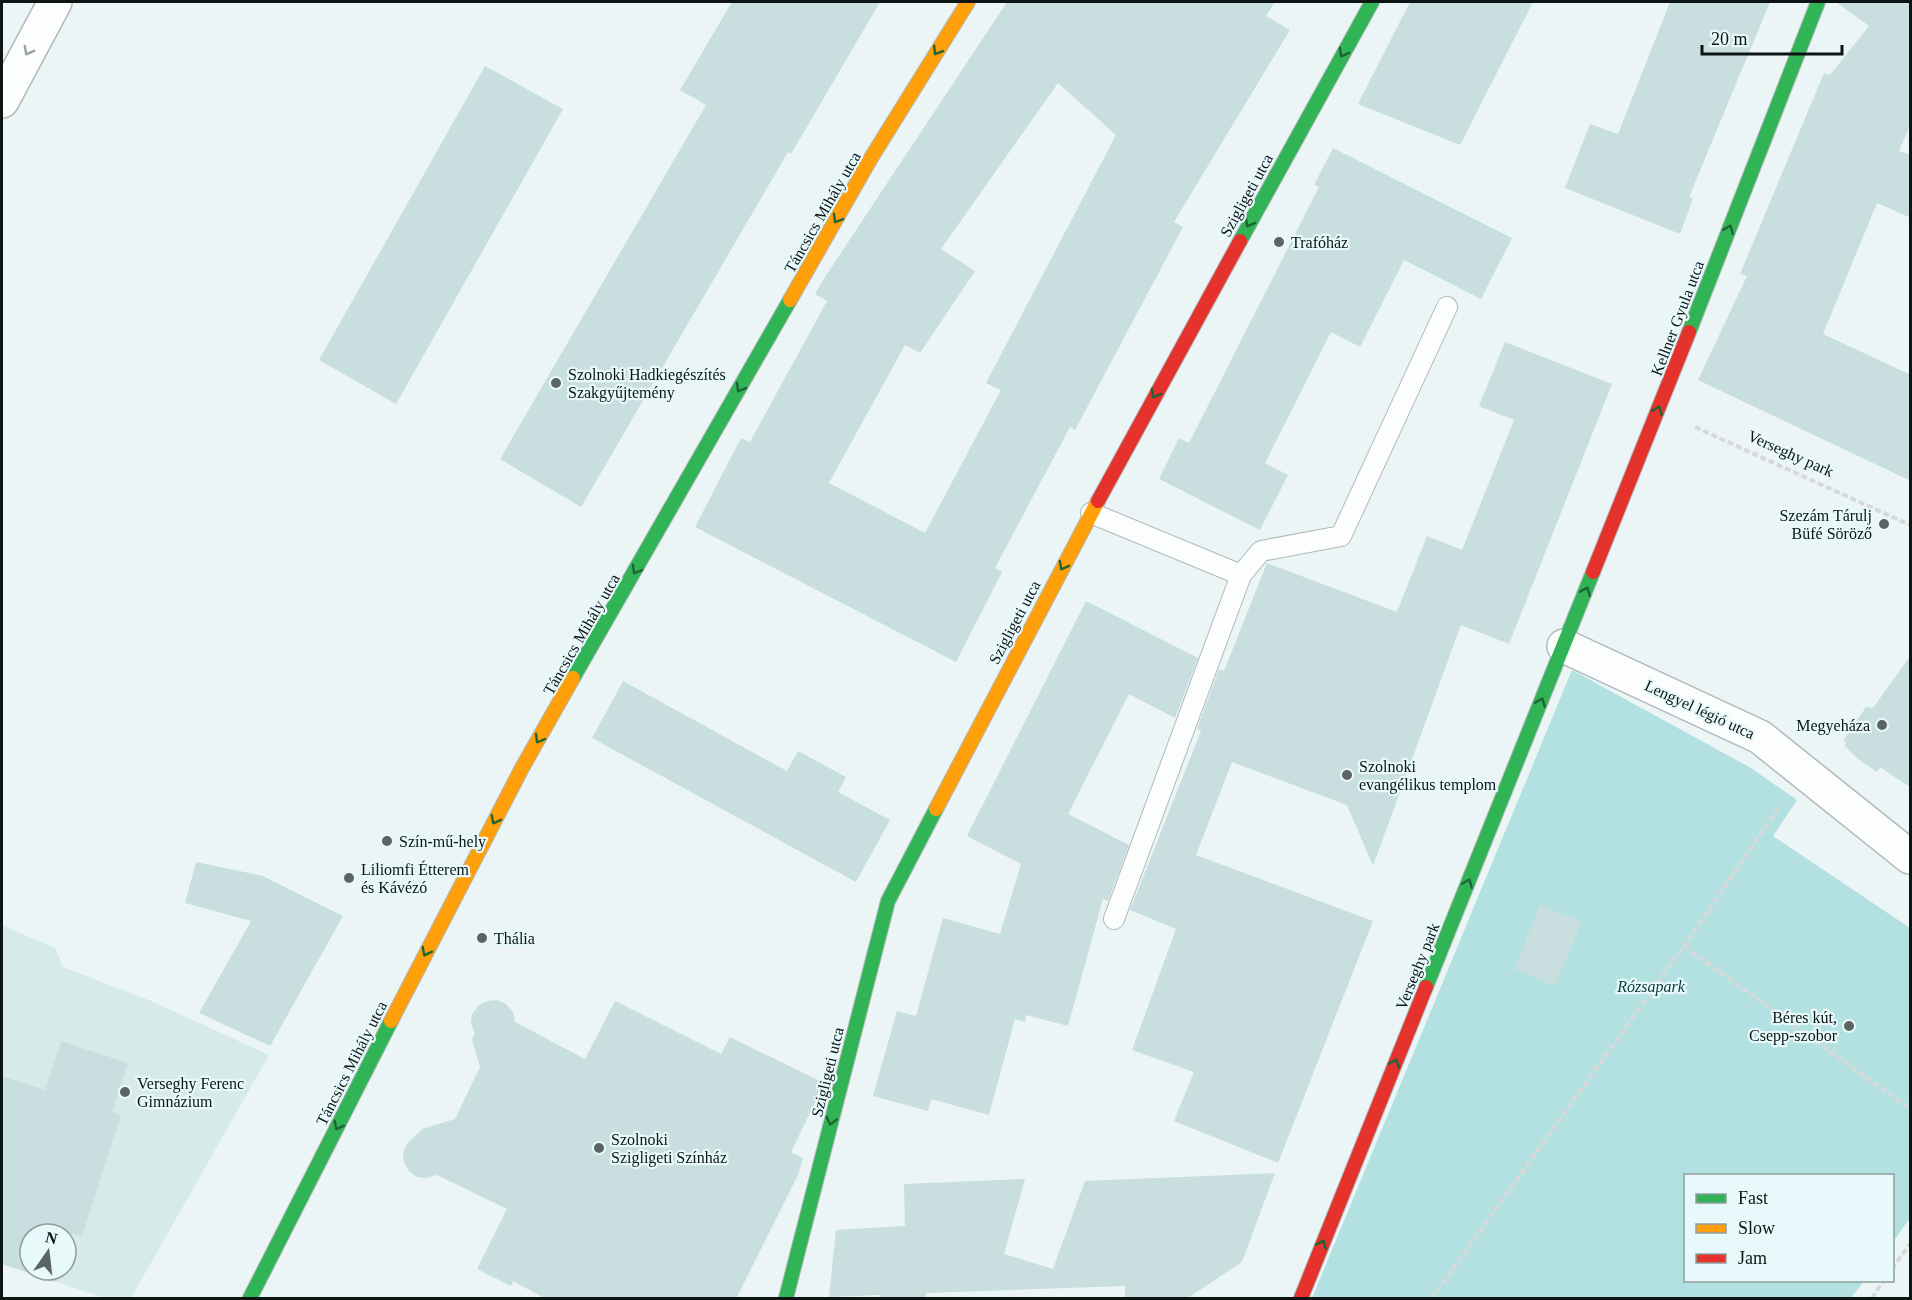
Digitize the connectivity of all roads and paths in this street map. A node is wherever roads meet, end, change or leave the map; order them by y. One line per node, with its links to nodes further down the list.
1 (55, 2): 5 (street, one-way to 5)
2 (968, 2): 20 (street, Táncsics Mihály utca, one-way to 20)
3 (1372, 2): 8 (street, Szigligeti utca, one-way to 8)
4 (1818, 2): 7 (street, Kellner Gyula utca, one-way to 4)
5 (2, 101)
6 (1447, 307): 10 (lane)
7 (1658, 411): 9 (path, Verseghy park); 11 (street, Kellner Gyula utca, one-way to 7)
8 (1090, 513): 10 (lane); 21 (street, Szigligeti utca, one-way to 21)
9 (1911, 525)
10 (1241, 575): 14 (lane)
11 (1564, 645): 12 (street, Lengyel légió utca); 22 (street, Verseghy park, one-way to 11)
12 (1803, 771): 13 (street, Lengyel légió utca); 15 (path)
13 (1911, 857)
14 (1114, 919)
15 (1684, 946): 16 (path); 23 (path)
16 (1911, 1109)
17 (1911, 1244): 18 (path)
18 (1894, 1268)
19 (1883, 1282): 24 (path)
20 (250, 1299)
21 (786, 1299)
22 (1300, 1299)
23 (1432, 1299)
24 (1872, 1299)

